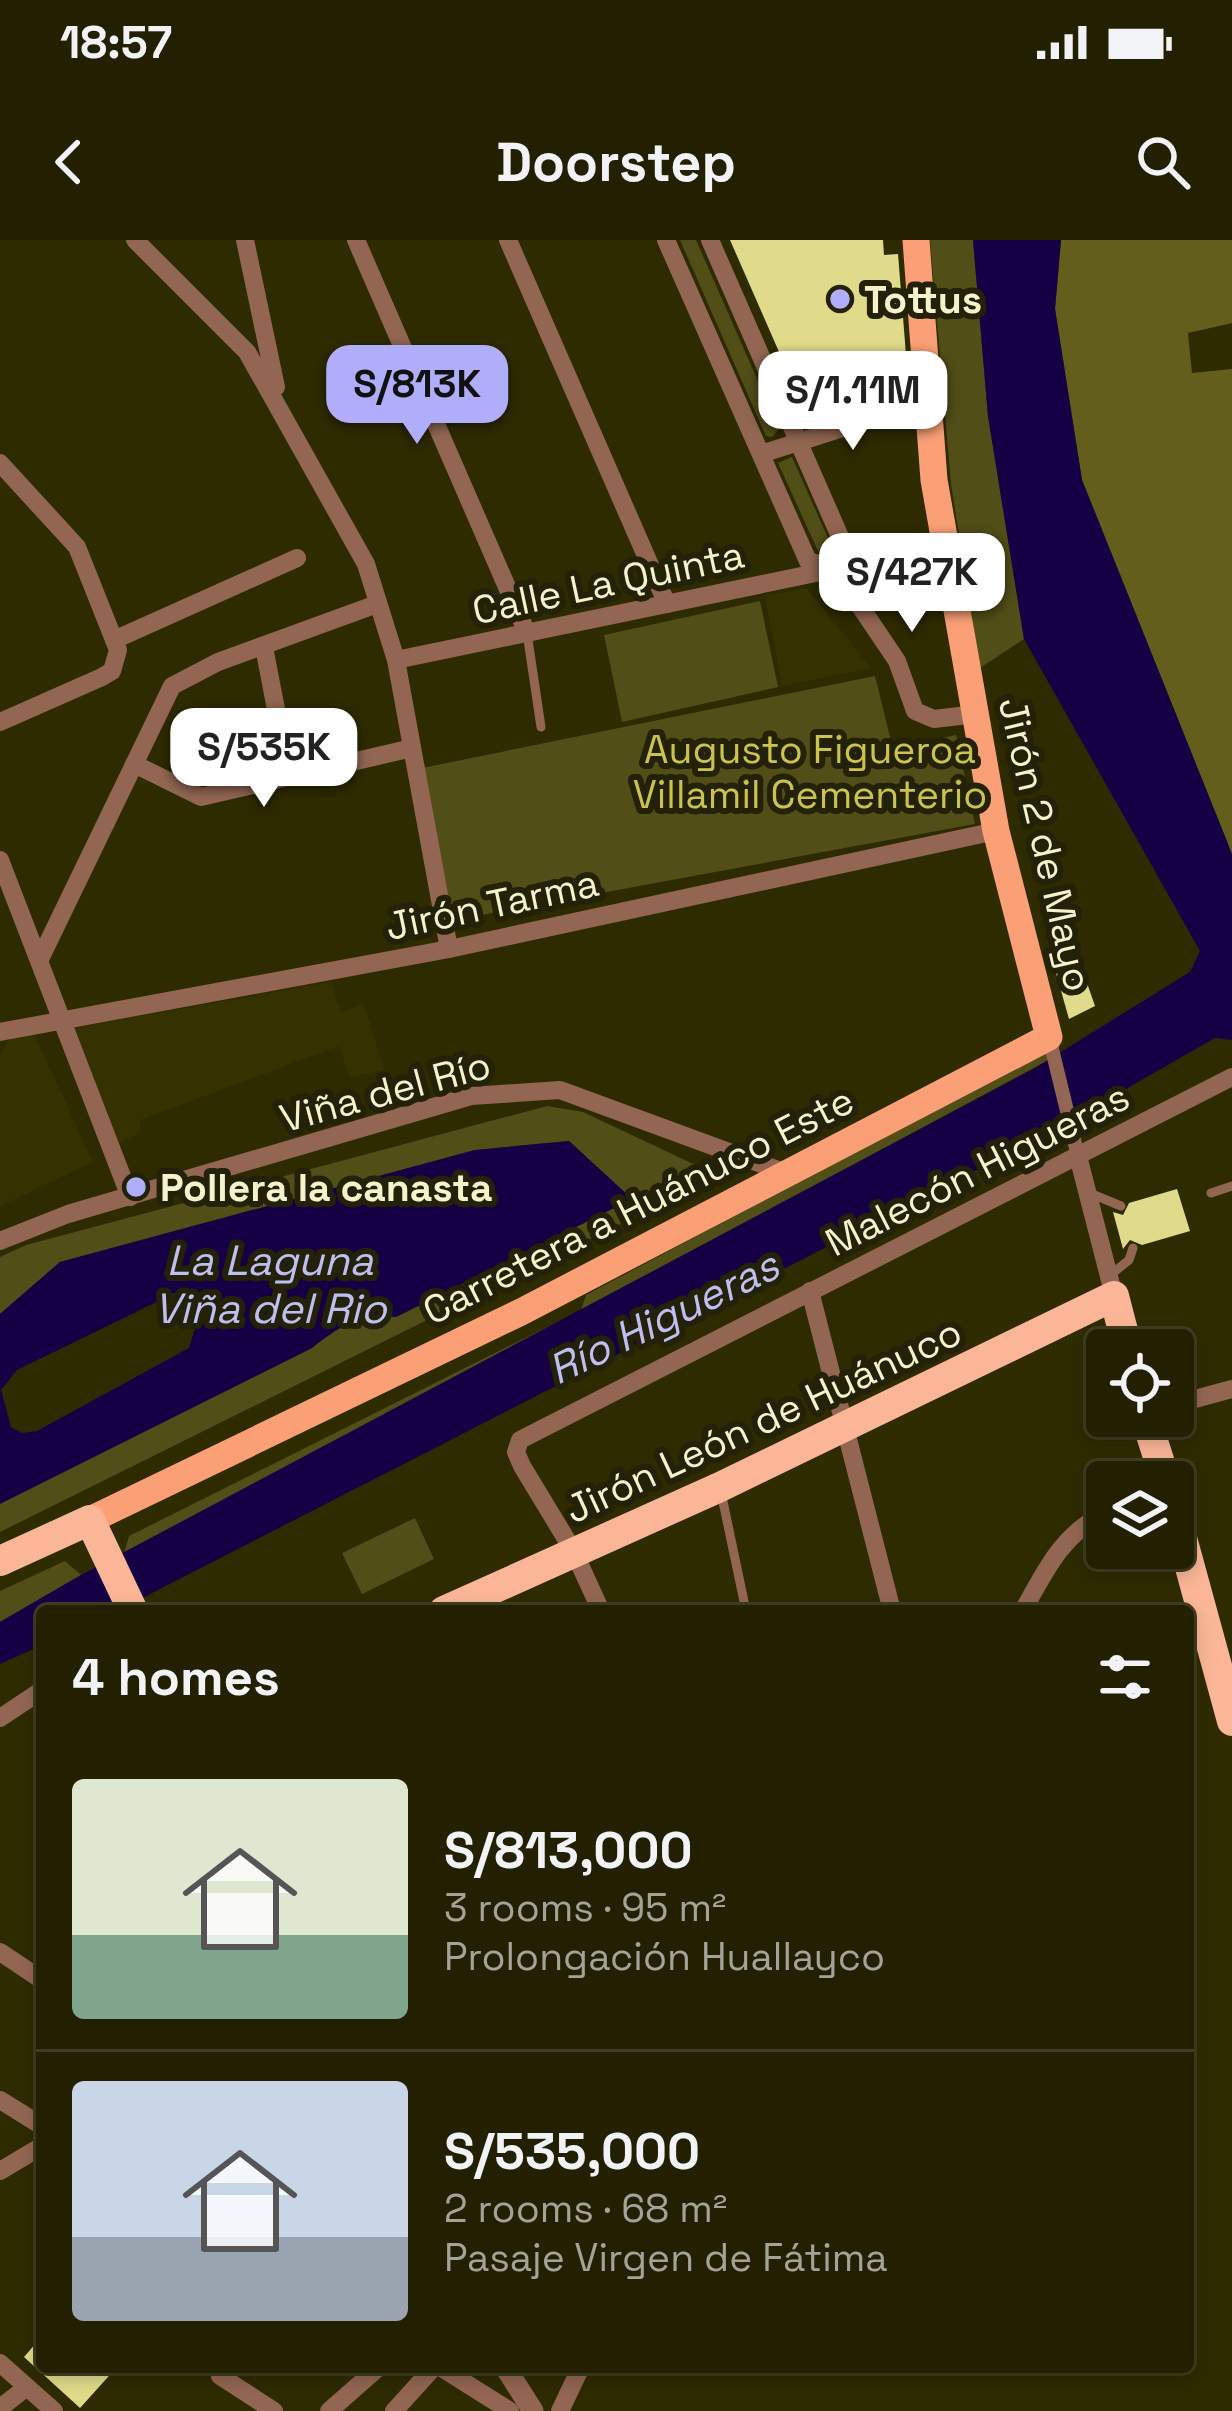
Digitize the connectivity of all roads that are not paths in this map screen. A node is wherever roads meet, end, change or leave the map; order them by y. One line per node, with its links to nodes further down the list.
1 (135, 240): 9 (street)
2 (245, 240): 9 (street)
3 (356, 240): 17 (street)
4 (508, 240): 16 (street)
5 (666, 240): 11 (street)
6 (710, 240): 10 (street)
7 (916, 240): 8 (main road, Jirón 2 de Mayo)
8 (928, 401): 10 (street); 21 (main road, Jirón 2 de Mayo)
9 (280, 404): 15 (street)
10 (799, 442): 11 (street); 14 (street)
11 (761, 454): 14 (street)
12 (0, 463): 18 (street)
13 (296, 558): 18 (street)
14 (835, 569): 16 (street, Calle La Quinta); 21 (street)
15 (377, 604): 19 (street); 20 (street)
16 (667, 604): 17 (street, Calle La Quinta)
17 (527, 633): 20 (street, Calle La Quinta); 23 (lane)
18 (114, 640): 22 (street)
19 (264, 647): 25 (street); 26 (street)
20 (396, 660): 24 (street)
21 (976, 714): 27 (main road, Jirón 2 de Mayo)
22 (0, 722)
23 (542, 727)
24 (408, 749): 26 (street); 29 (street)
25 (134, 764): 26 (street); 30 (street)
26 (289, 777)
27 (996, 831): 29 (street, Jirón Tarma); 33 (main road, Jirón 2 de Mayo)
28 (0, 860): 30 (street)
29 (449, 949): 31 (street, Jirón Tarma)
30 (40, 959): 31 (street)
31 (64, 1022): 32 (street, Jirón Tarma); 40 (street)
32 (0, 1032)
33 (1052, 1045): 35 (street); 36 (main road, Carretera a Huánuco Este)
34 (1232, 1077): 35 (street, Malecón Higueras)
35 (1078, 1156): 38 (street); 45 (street, Malecón Higueras)
36 (786, 1173): 40 (street, Viña del Río); 51 (main road, Carretera a Huánuco Este)
37 (1232, 1186): 39 (lane)
38 (1087, 1192): 41 (lane); 44 (street)
39 (1211, 1193)
40 (130, 1197): 42 (street, Viña del Río)
41 (1121, 1206)
42 (0, 1241)
43 (1133, 1248): 44 (lane)
44 (1112, 1286): 46 (highway); 49 (highway, Jirón León de Huánuco)
45 (811, 1291): 49 (street); 53 (street, Malecón Higueras)
46 (1123, 1329)
47 (1232, 1389): 48 (street)
48 (1194, 1399)
49 (846, 1427): 50 (highway, Jirón León de Huánuco); 60 (street)
50 (720, 1486): 53 (highway, Jirón León de Huánuco); 59 (lane)
51 (90, 1520): 54 (highway, Carretera a Huánuco Este); 56 (highway)
52 (1086, 1522): 61 (street)
53 (574, 1552): 57 (highway, Jirón León de Huánuco); 58 (street)
54 (0, 1561)
55 (1191, 1569): 64 (highway)
56 (130, 1605)
57 (457, 1605)
58 (598, 1605)
59 (745, 1605)
60 (890, 1605)
61 (1026, 1605)
62 (36, 1694): 63 (street)
63 (0, 1718)
64 (1232, 1720)
65 (0, 1952): 66 (street)
66 (36, 1976)
67 (0, 2100): 68 (street)
68 (36, 2122)
69 (36, 2150): 70 (street)
70 (0, 2171)
71 (0, 2363): 78 (street)
72 (372, 2373): 82 (street)
73 (431, 2373): 83 (street)
74 (447, 2373): 84 (street)
75 (509, 2373): 85 (street)
76 (578, 2373): 86 (street)
77 (220, 2376): 81 (street)
78 (27, 2387): 79 (street); 80 (street)
79 (0, 2408)
80 (54, 2411)
81 (274, 2411)
82 (329, 2411)
83 (394, 2411)
84 (510, 2411)
85 (533, 2411)
86 (560, 2411)

